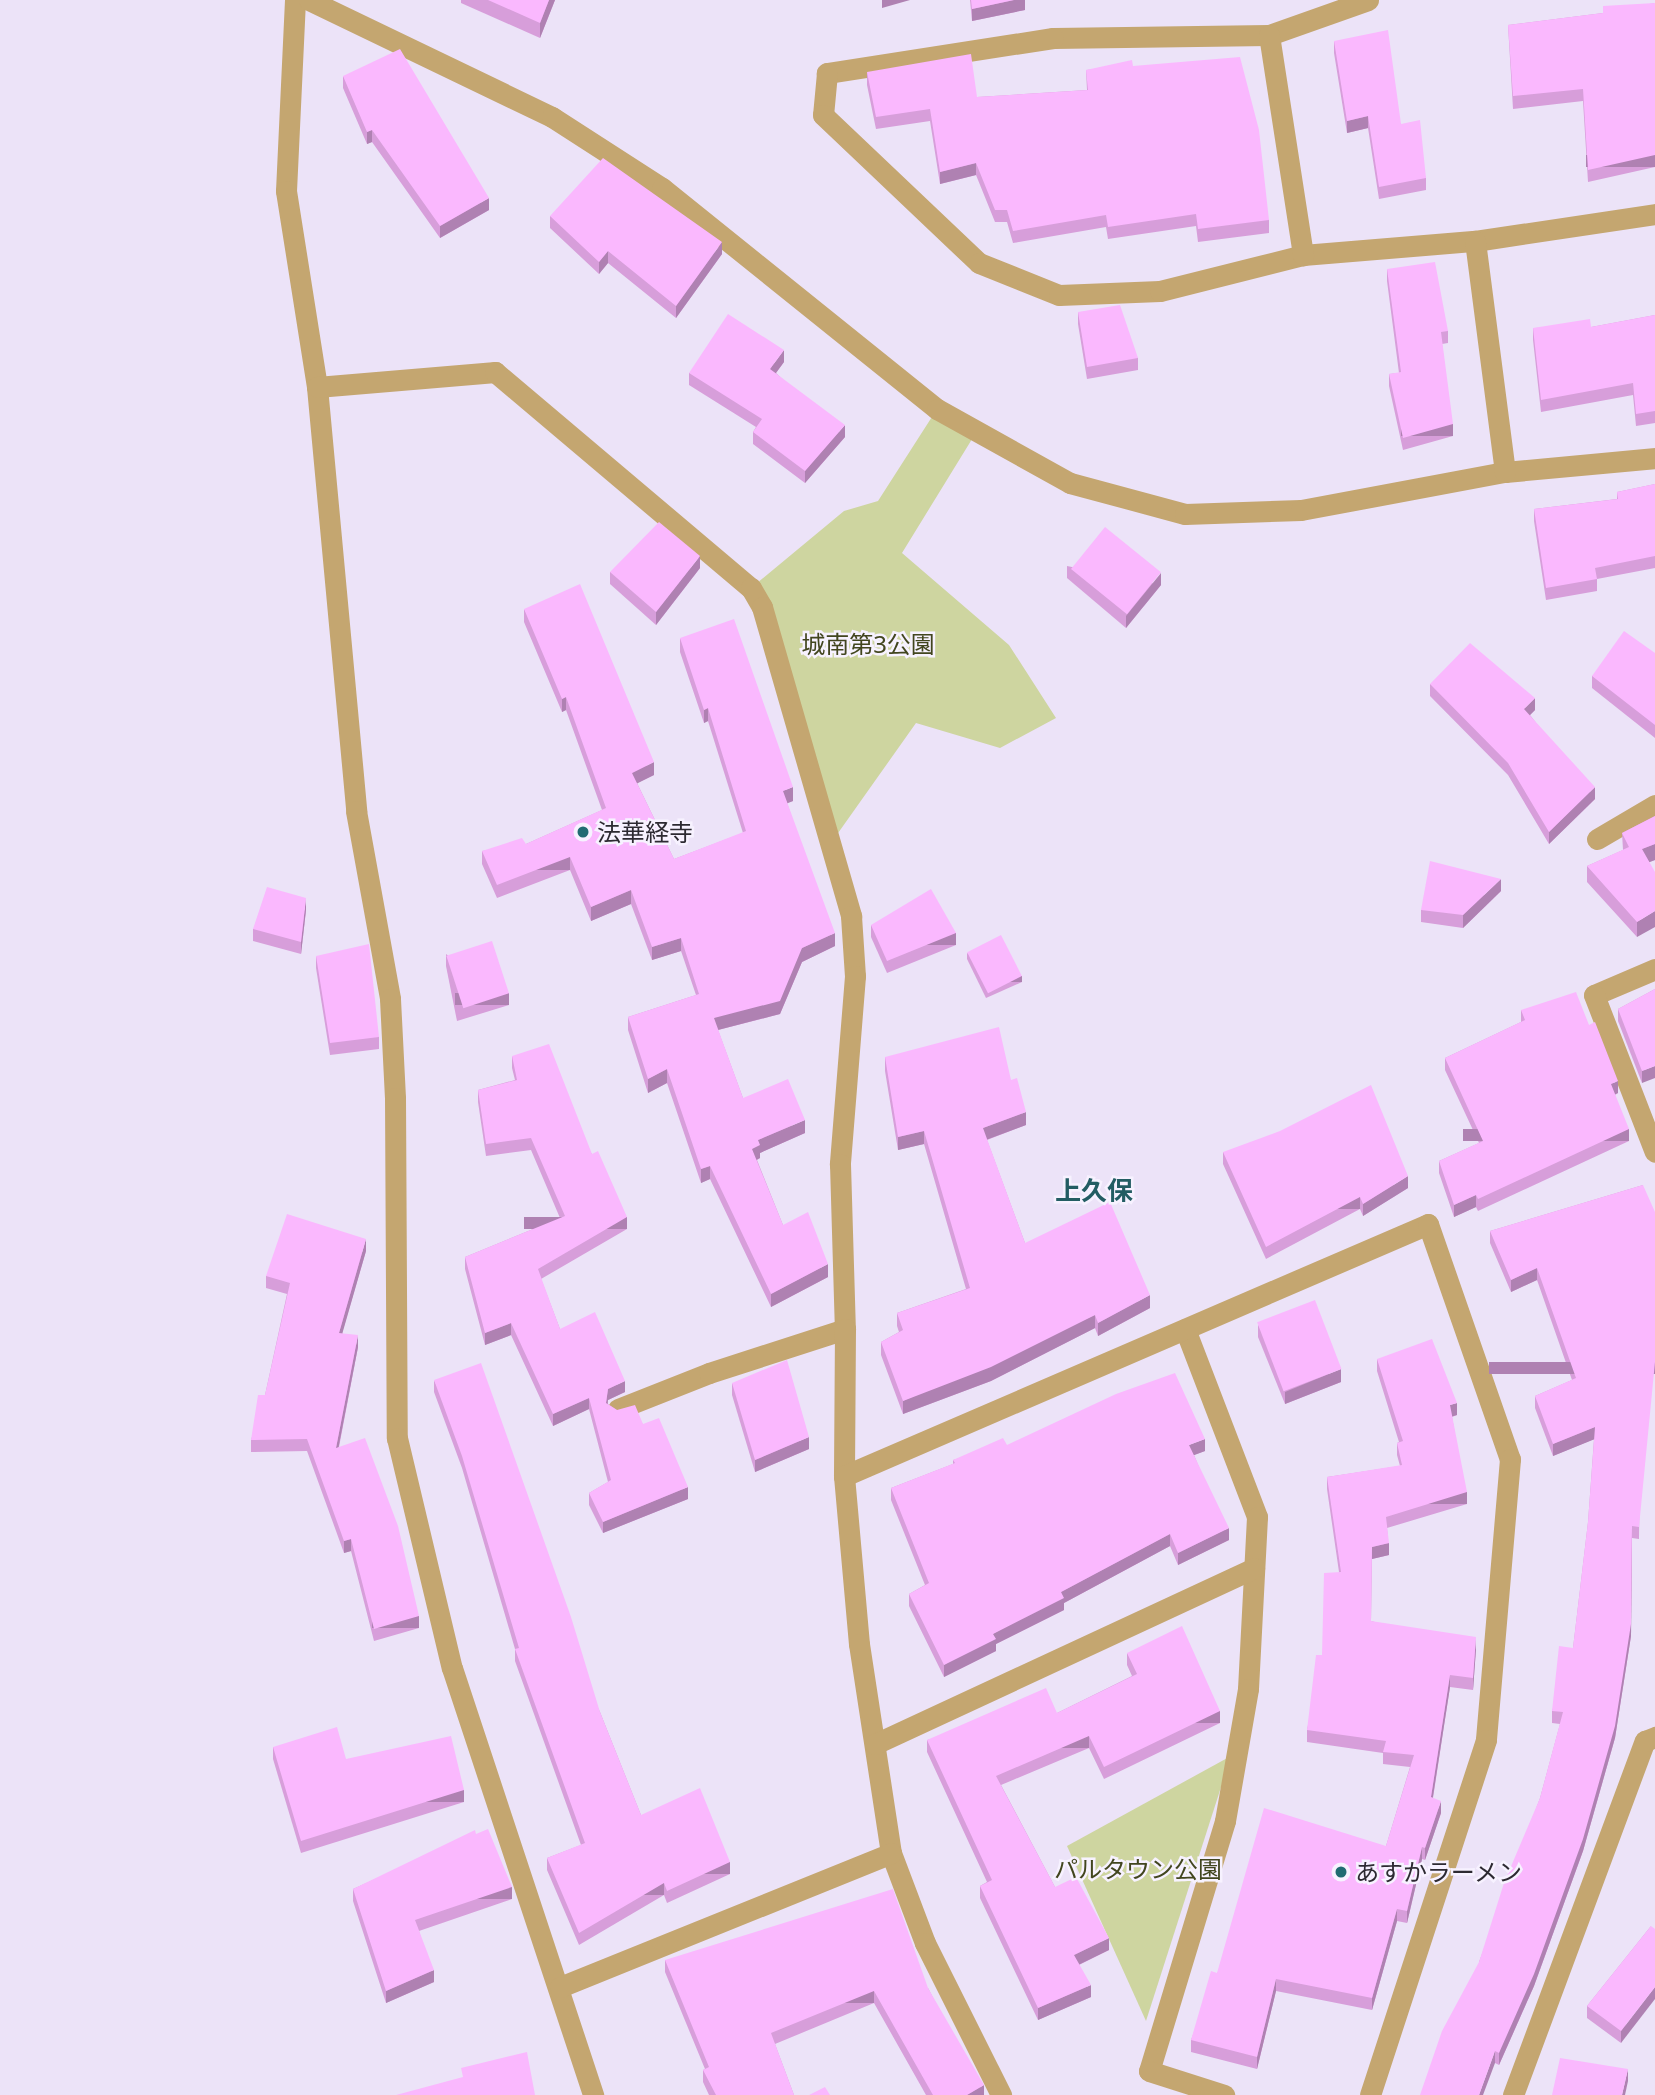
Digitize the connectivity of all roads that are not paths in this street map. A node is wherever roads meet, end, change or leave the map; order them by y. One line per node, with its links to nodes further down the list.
1 (295, 0): 8 (street)
2 (309, 0): 10 (street)
3 (1368, 0): 4 (street)
4 (1269, 35): 7 (street); 7 (street)
5 (1655, 214): 6 (street)
6 (1475, 242): 7 (street); 10 (street)
7 (1303, 256)
8 (317, 387): 15 (street); 23 (street)
9 (1655, 458): 10 (street)
10 (1505, 472)
11 (1655, 804): 12 (street)
12 (1597, 839)
13 (1655, 969): 14 (street)
14 (1655, 1152)
15 (845, 1329): 17 (street); 18 (street)
16 (1185, 1329): 18 (street); 19 (street); 27 (street)
17 (618, 1409)
18 (844, 1476): 21 (street)
19 (1254, 1567): 21 (street); 26 (street)
20 (1655, 1737): 28 (street)
21 (875, 1744): 22 (street)
22 (891, 1853): 23 (street); 25 (street)
23 (560, 1987): 24 (street)
24 (593, 2095)
25 (1001, 2095)
26 (1224, 2095)
27 (1370, 2095)
28 (1513, 2095)

